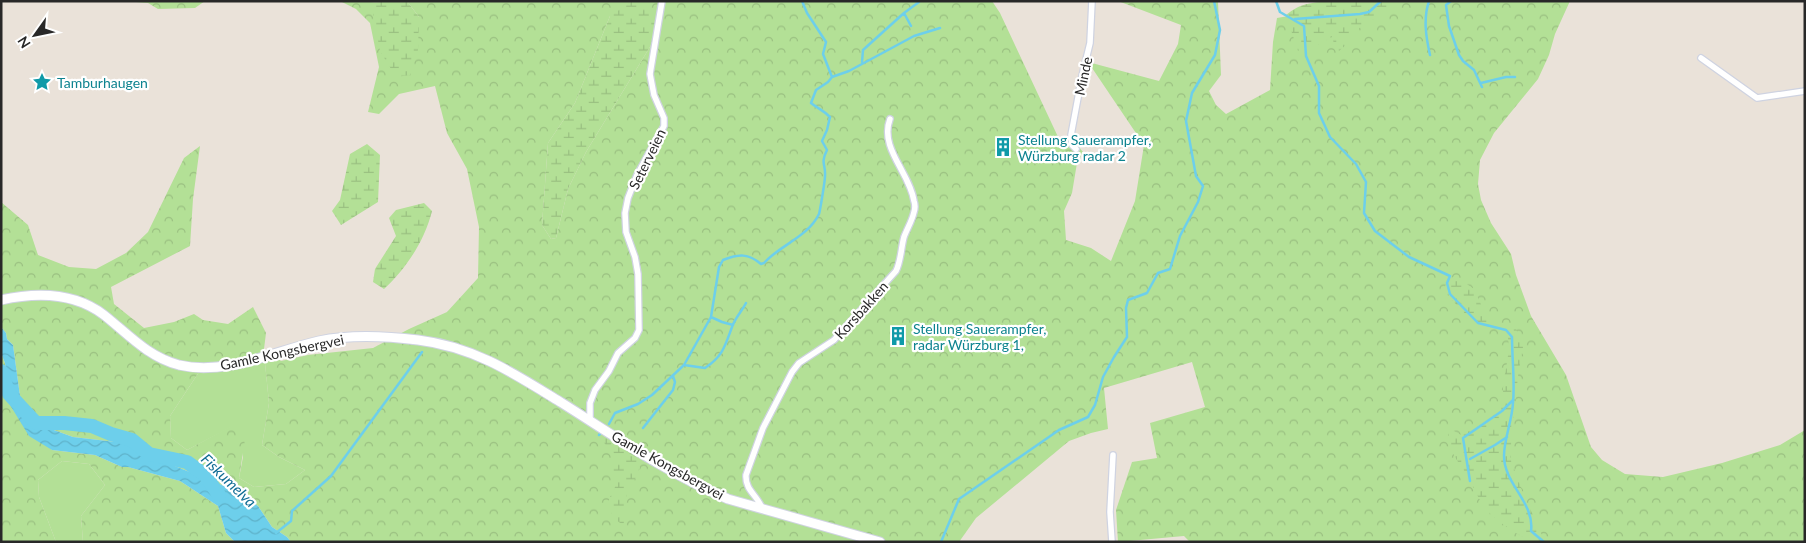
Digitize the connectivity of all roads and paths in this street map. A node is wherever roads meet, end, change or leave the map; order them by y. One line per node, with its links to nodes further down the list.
1 (662, 1): 8 (street, Seterveien)
2 (1092, 1): 6 (street, Minde)
3 (1701, 58): 4 (street)
4 (1805, 91)
5 (890, 118): 10 (street, Korsbakken)
6 (1076, 149)
7 (1, 300): 8 (main road, Gamle Kongsbergvei)
8 (590, 420): 10 (main road, Gamle Kongsbergvei)
9 (1113, 455): 12 (street)
10 (762, 508): 11 (main road, Gamle Kongsbergvei)
11 (880, 542)
12 (1112, 542)

